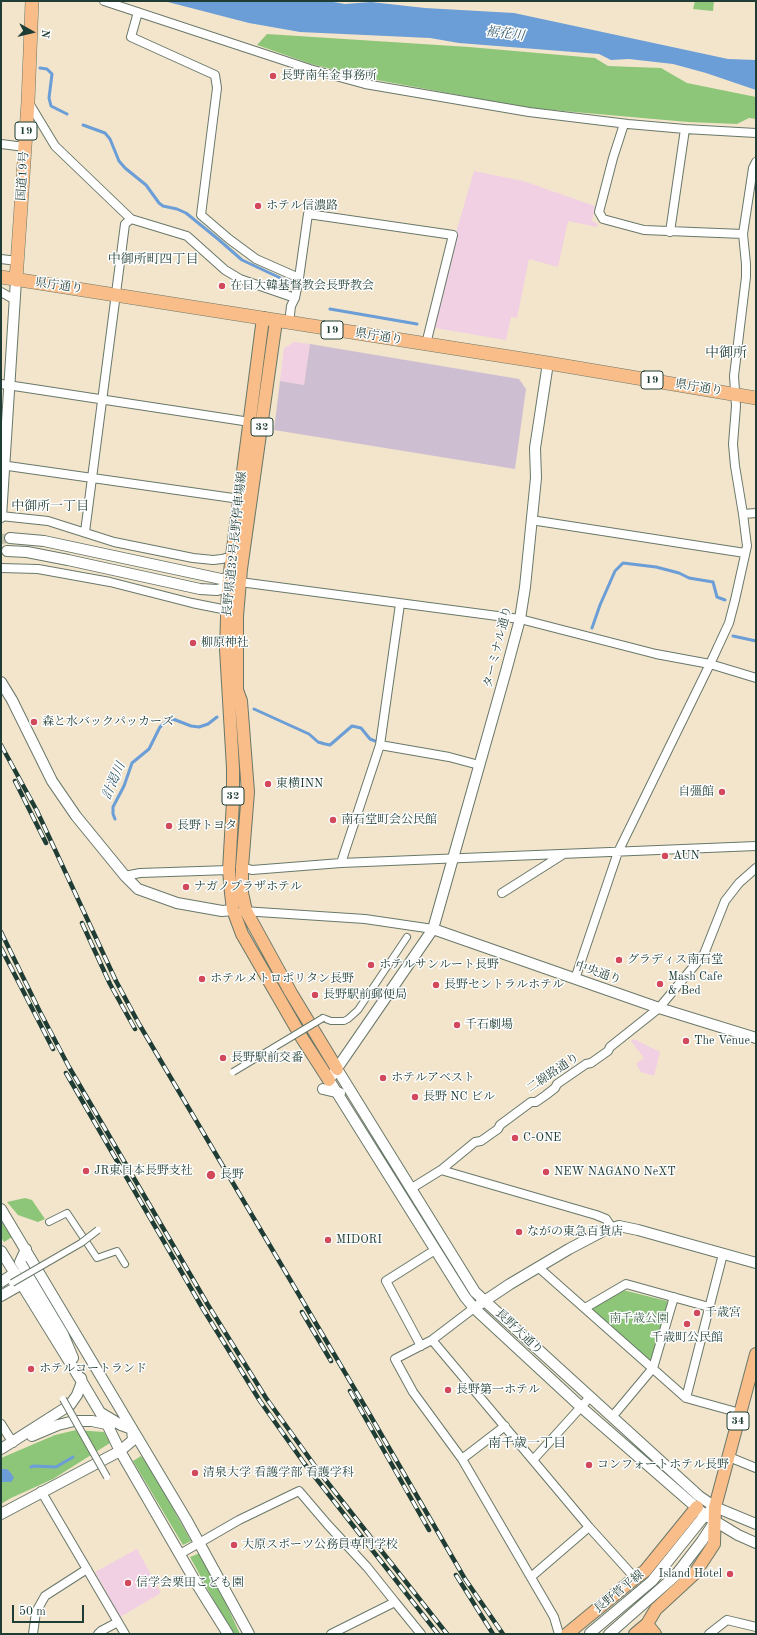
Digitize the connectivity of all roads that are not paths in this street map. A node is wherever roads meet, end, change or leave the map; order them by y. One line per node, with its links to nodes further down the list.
1 (32, 1): 4 (highway, 国道19号 / 19)
2 (104, 1): 3 (street)
3 (138, 12): 5 (street); 17 (street)
4 (28, 102): 9 (highway, 国道19号 / 19); 11 (street)
5 (624, 124): 6 (street); 12 (street)
6 (685, 129): 7 (street); 12 (street)
7 (756, 133)
8 (1, 144): 9 (street)
9 (25, 147): 15 (highway, 国道19号 / 19)
10 (756, 162): 13 (street)
11 (131, 219): 20 (street); 21 (street)
12 (670, 232): 13 (street)
13 (743, 234): 28 (street)
14 (1, 259): 15 (street)
15 (17, 261): 18 (highway, 国道19号 / 19)
16 (1, 277): 18 (highway, 県庁通り)
17 (299, 278): 21 (street); 25 (street)
18 (16, 280): 20 (highway, 県庁通り / 19); 22 (street)
19 (1, 292): 22 (street)
20 (115, 294): 23 (highway, 県庁通り / 19); 29 (street)
21 (295, 298): 24 (street)
22 (15, 300): 27 (street)
23 (263, 318): 24 (highway, 県庁通り / 19); 31 (main road, 長野県道32号長野停車場線 / 32)
24 (283, 322): 25 (highway, 県庁通り / 19); 45 (main road, 長野県道32号長野停車場線 / 32)
25 (426, 344): 26 (highway, 県庁通り / 19)
26 (548, 363): 28 (highway, 県庁通り / 19); 38 (street, ターミナル通り)
27 (5, 384): 29 (street); 32 (street)
28 (735, 394): 30 (highway, 県庁通り / 19); 36 (street)
29 (102, 398): 31 (street); 33 (street)
30 (756, 398)
31 (250, 422): 34 (main road, 長野県道32号長野停車場線 / 32)
32 (3, 465): 33 (street); 37 (street)
33 (92, 477): 34 (street); 39 (street)
34 (240, 499): 43 (main road, 長野県道32号長野停車場線 / 32)
35 (756, 513): 36 (street)
36 (744, 514): 42 (street)
37 (1, 516): 39 (street)
38 (531, 520): 42 (street); 48 (street, ターミナル通り)
39 (85, 532): 43 (street)
40 (10, 538): 45 (street)
41 (7, 551): 45 (street)
42 (745, 552): 49 (street)
43 (232, 556): 45 (main road, 長野県道32号長野停車場線 / 32)
44 (1, 568): 47 (street)
45 (232, 583): 46 (street); 47 (main road, 長野県道32号長野停車場線 / 32); 59 (main road, 長野県道32号長野停車場線 / 32)
46 (400, 604): 48 (street); 52 (street)
47 (227, 610): 61 (main road, 長野県道32号長野停車場線 / 32)
48 (520, 619): 49 (street); 53 (street, ターミナル通り)
49 (710, 664): 50 (street); 55 (street)
50 (756, 678)
51 (1, 682): 62 (street)
52 (380, 745): 53 (street); 58 (street)
53 (479, 765): 57 (street, ターミナル通り)
54 (756, 846): 55 (street)
55 (618, 852): 56 (street); 68 (street)
56 (564, 854): 57 (street); 63 (street)
57 (452, 859): 58 (street); 66 (street, ターミナル通り)
58 (341, 863): 59 (street)
59 (242, 867): 65 (main road, 長野県道32号長野停車場線 / 32)
60 (756, 868): 69 (street, 二線路通り)
61 (229, 870): 62 (street); 64 (main road, 長野県道32号長野停車場線 / 32)
62 (125, 876): 64 (street)
63 (502, 893)
64 (232, 910): 65 (street); 73 (main road, 長野県道32号長野停車場線 / 32)
65 (246, 911): 66 (street); 71 (main road, 長野県道32号長野停車場線 / 32)
66 (433, 929): 68 (street, 中央通り); 71 (street, ターミナル通り)
67 (407, 938): 72 (street, bridge)
68 (575, 979): 69 (street, 中央通り)
69 (659, 1008): 70 (street, 中央通り); 76 (street, 二線路通り)
70 (756, 1038)
71 (337, 1069): 73 (street, ターミナル通り); 75 (street, 長野大通り)
72 (233, 1072)
73 (326, 1084): 74 (street, 長野大通り)
74 (337, 1092): 75 (street); 84 (street, 長野大通り)
75 (352, 1095): 77 (street, 長野大通り)
76 (440, 1170): 77 (street, 二線路通り); 80 (street)
77 (412, 1188): 93 (street, 長野大通り)
78 (1, 1209): 83 (street)
79 (49, 1222): 82 (street)
80 (612, 1228): 86 (street); 89 (street)
81 (98, 1230): 82 (street, bridge)
82 (84, 1240): 88 (street); 90 (street, bridge)
83 (26, 1249): 101 (street); 112 (street)
84 (435, 1250): 95 (street, 長野大通り); 98 (street)
85 (1, 1251): 90 (street)
86 (723, 1254): 87 (street); 94 (street)
87 (756, 1263)
88 (125, 1264)
89 (538, 1267): 93 (street); 96 (street)
90 (11, 1282): 91 (street); 101 (street)
91 (1, 1295)
92 (674, 1297): 94 (street); 96 (street); 100 (street)
93 (484, 1301): 95 (street); 103 (street, 長野大通り)
94 (709, 1307): 104 (street)
95 (474, 1308): 97 (street); 105 (street, 長野大通り)
96 (585, 1308): 100 (street)
97 (432, 1340): 98 (street); 111 (street)
98 (421, 1346): 119 (street)
99 (756, 1354): 107 (main road, 34)
100 (653, 1368): 104 (street); 108 (street)
101 (82, 1382): 106 (street); 114 (street)
102 (67, 1397): 122 (street, bridge)
103 (590, 1397): 105 (street); 108 (street, 長野大通り)
104 (686, 1398): 107 (street)
105 (581, 1407): 120 (street); 126 (street, 長野大通り)
106 (100, 1412): 110 (street); 112 (street)
107 (740, 1413): 118 (main road, 34)
108 (612, 1417): 124 (street, 長野大通り)
109 (1, 1424): 114 (street)
110 (107, 1424): 113 (street); 114 (street); 117 (street)
111 (505, 1426): 119 (street); 120 (street)
112 (132, 1429): 113 (street); 115 (street)
113 (133, 1440): 115 (street); 117 (street)
114 (13, 1443): 116 (street)
115 (144, 1447): 129 (street)
116 (1, 1449)
117 (120, 1451): 123 (street); 131 (street)
118 (729, 1457): 121 (street); 124 (main road, 34)
119 (462, 1459): 133 (street)
120 (533, 1460): 128 (street)
121 (756, 1468)
122 (107, 1477)
123 (41, 1491): 125 (street); 132 (street)
124 (715, 1506): 126 (main road, 34); 127 (street, 長野大通り)
125 (1, 1514)
126 (706, 1515): 130 (street, 長野大通り); 134 (main road, 長野菅平線); 137 (main road, 34); 139 (street); 149 (street)
127 (756, 1524)
128 (589, 1527): 133 (street); 134 (street)
129 (200, 1543): 131 (street); 135 (street); 144 (street)
130 (756, 1543)
131 (180, 1554): 143 (street)
132 (87, 1569): 136 (street); 140 (street)
133 (531, 1577): 147 (street)
134 (635, 1578): 148 (main road, 長野菅平線)
135 (394, 1602): 145 (street); 146 (street)
136 (118, 1622): 141 (street); 142 (street)
137 (647, 1624): 150 (main road, 34); 151 (main road)
138 (756, 1627): 152 (street)
139 (590, 1633)
140 (33, 1634)
141 (98, 1634)
142 (125, 1634)
143 (228, 1634)
144 (249, 1634)
145 (330, 1634)
146 (421, 1634)
147 (559, 1634)
148 (567, 1634)
149 (610, 1634)
150 (635, 1634)
151 (655, 1634)
152 (709, 1634)

